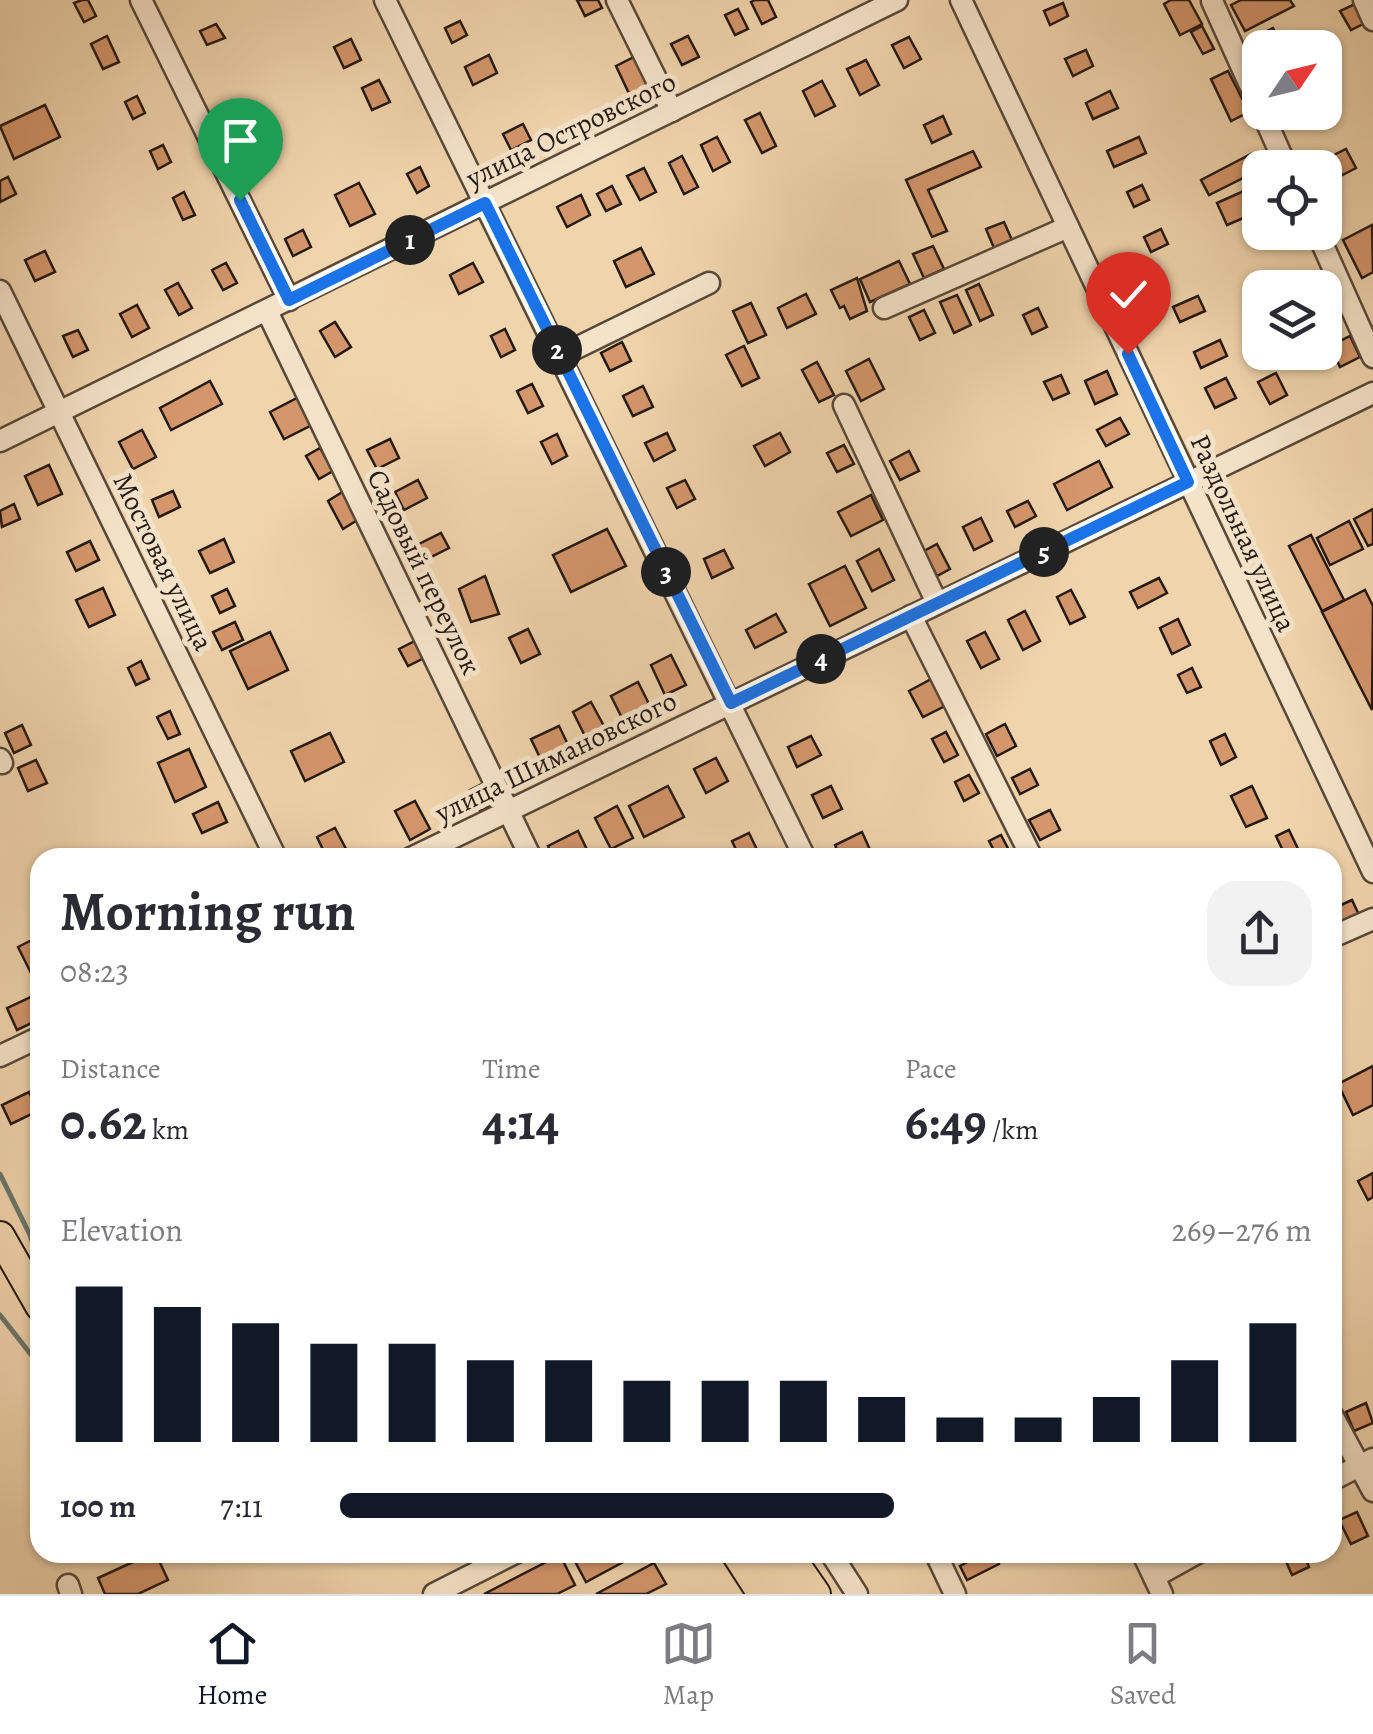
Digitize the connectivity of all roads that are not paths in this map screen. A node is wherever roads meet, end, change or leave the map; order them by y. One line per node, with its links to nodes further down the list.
1 (141, 0): 16 (street)
2 (385, 0): 11 (street)
3 (617, 0): 10 (street)
4 (898, 0): 10 (street, улица Островского)
5 (961, 0): 12 (street, Раздольная улица)
6 (1364, 0): 8 (street)
7 (1212, 1): 9 (street)
8 (1373, 20)
9 (1242, 68)
10 (672, 111): 11 (street, улица Островского)
11 (485, 203): 16 (street, улица Островского); 19 (street)
12 (1068, 226): 17 (street); 25 (street, Раздольная улица)
13 (1324, 250): 20 (street)
14 (710, 283): 19 (street)
15 (0, 290): 23 (street, Мостовая улица)
16 (289, 300): 18 (street, улица Островского)
17 (884, 308)
18 (266, 311): 23 (street, улица Островского); 29 (street, Садовый переулок)
19 (560, 356): 28 (street)
20 (1373, 357)
21 (1373, 392): 25 (street, улица Шимановского)
22 (844, 405): 26 (street)
23 (60, 414): 24 (street, улица Островского); 30 (street, Мостовая улица)
24 (0, 441)
25 (1188, 482): 26 (street, улица Шимановского); 35 (street, Раздольная улица)
26 (938, 603): 27 (street, улица Шимановского)
27 (911, 616): 28 (street, улица Шимановского); 34 (street)
28 (731, 703): 29 (street, улица Шимановского); 33 (street)
29 (508, 811): 31 (street, улица Шимановского); 32 (street, Садовый переулок)
30 (271, 848)
31 (432, 848)
32 (526, 848)
33 (800, 848)
34 (1027, 848)
35 (1373, 872)
36 (1373, 919): 37 (street)
37 (1342, 933)
38 (30, 1042): 39 (street)
39 (0, 1056)
40 (0, 1236): 41 (main road)
41 (30, 1288)
42 (1342, 1429): 43 (street)
43 (1366, 1462): 44 (street); 45 (street)
44 (1342, 1475)
45 (1373, 1490)
46 (496, 1563): 55 (street)
47 (742, 1563): 56 (main road)
48 (763, 1563): 57 (highway)
49 (795, 1563): 58 (main road)
50 (837, 1563): 59 (street)
51 (941, 1563): 60 (street)
52 (1147, 1563): 54 (street)
53 (1186, 1563): 54 (street)
54 (1158, 1586)
55 (434, 1594)
56 (762, 1594)
57 (784, 1594)
58 (816, 1594)
59 (857, 1594)
60 (955, 1594)

